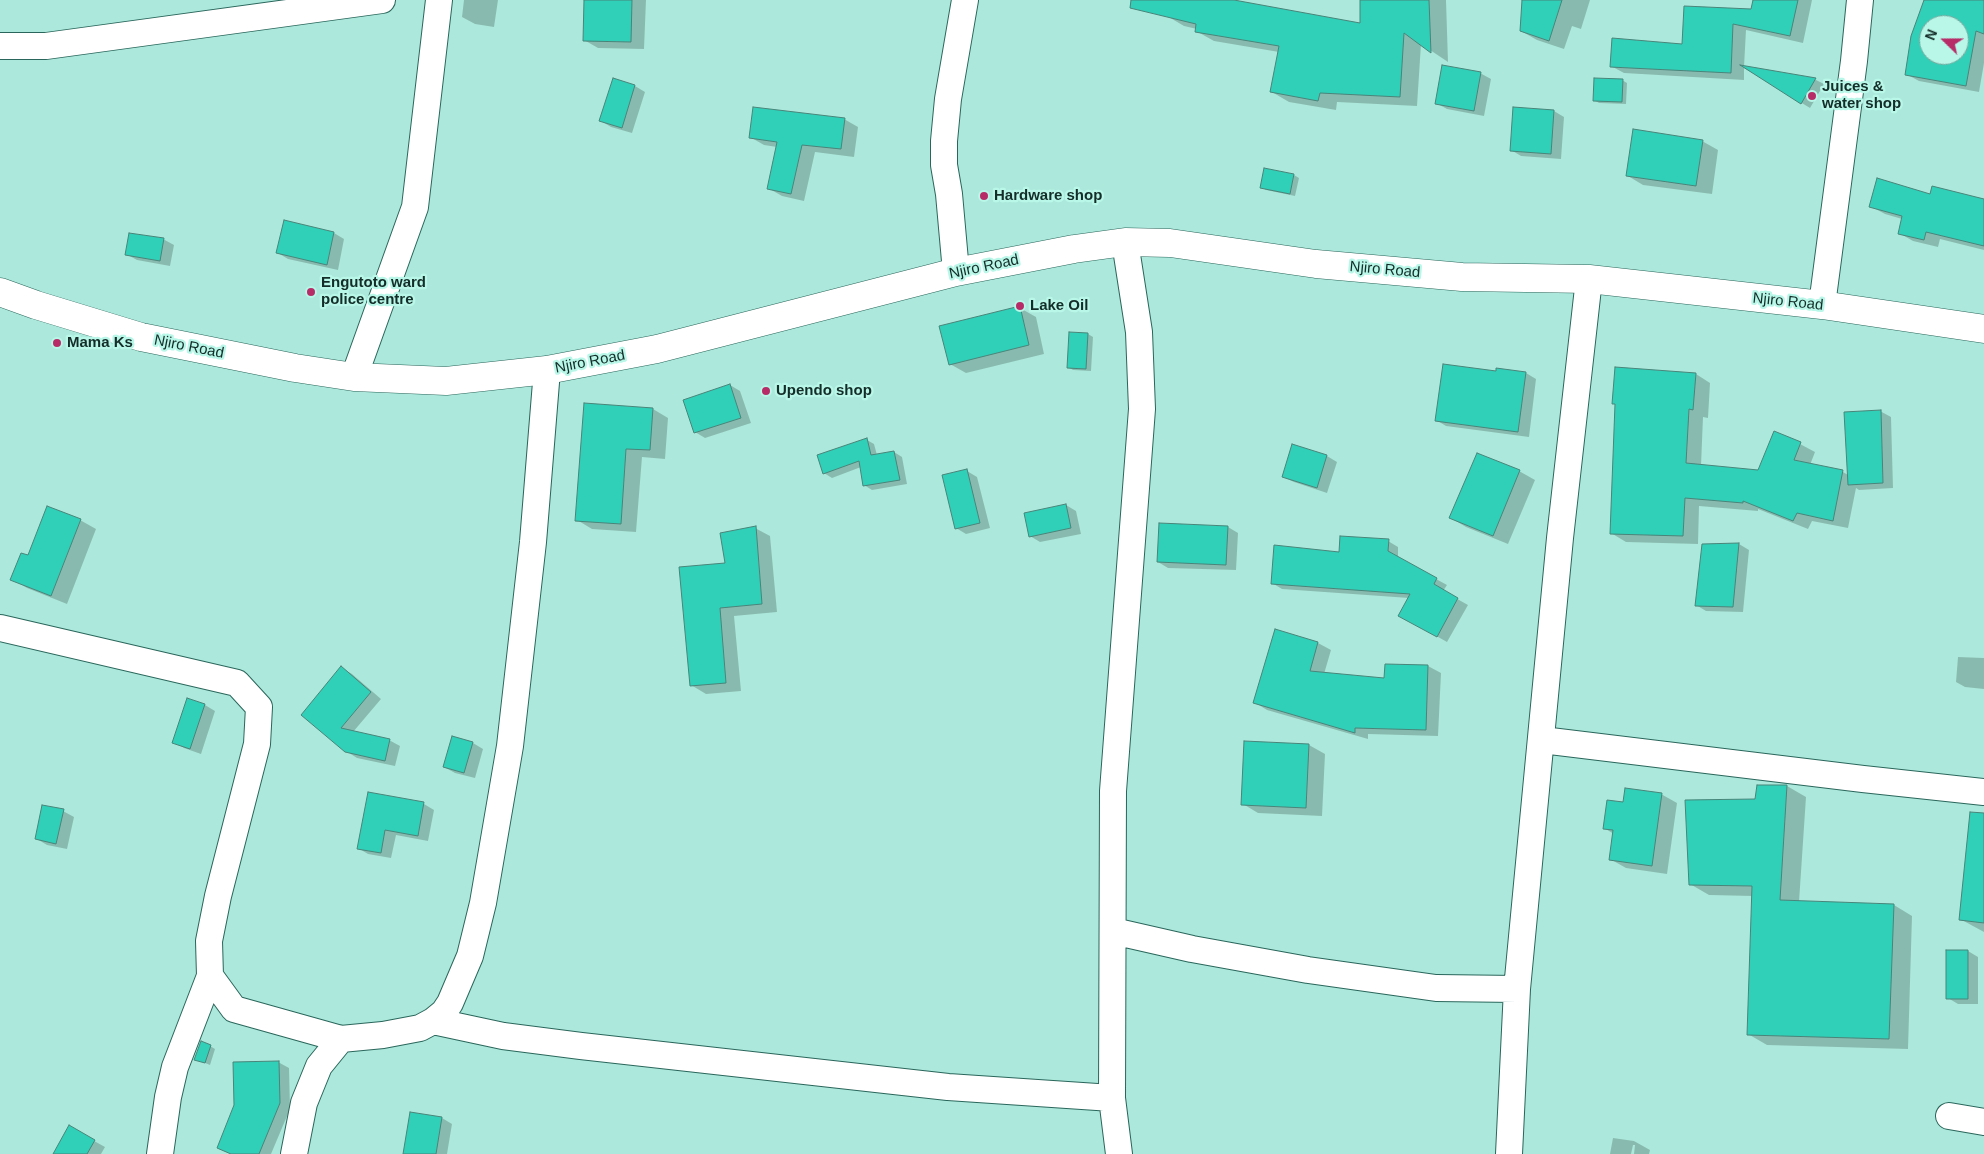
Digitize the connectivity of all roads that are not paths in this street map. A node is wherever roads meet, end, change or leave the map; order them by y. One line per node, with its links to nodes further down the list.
1 (382, 0): 5 (street)
2 (439, 0): 13 (street)
3 (965, 0): 7 (street)
4 (1860, 0): 10 (street)
5 (0, 46)
6 (1126, 242): 7 (street, Njiro Road); 8 (street, Njiro Road); 17 (street)
7 (956, 272): 12 (street, Njiro Road)
8 (1589, 280): 10 (street, Njiro Road); 15 (street)
9 (0, 292): 13 (street, Njiro Road)
10 (1822, 305): 11 (street, Njiro Road)
11 (1984, 329)
12 (547, 370): 13 (street, Njiro Road); 20 (street)
13 (354, 377)
14 (2, 635): 18 (street)
15 (1542, 740): 16 (street); 19 (street)
16 (1984, 792)
17 (1113, 931): 19 (street); 22 (street)
18 (210, 976): 21 (street); 25 (street)
19 (1517, 989): 28 (street)
20 (433, 1021): 21 (street); 22 (street)
21 (341, 1039): 26 (street)
22 (1112, 1098): 27 (street)
23 (1949, 1116): 24 (street)
24 (1984, 1122)
25 (160, 1154)
26 (294, 1154)
27 (1119, 1154)
28 (1510, 1154)

